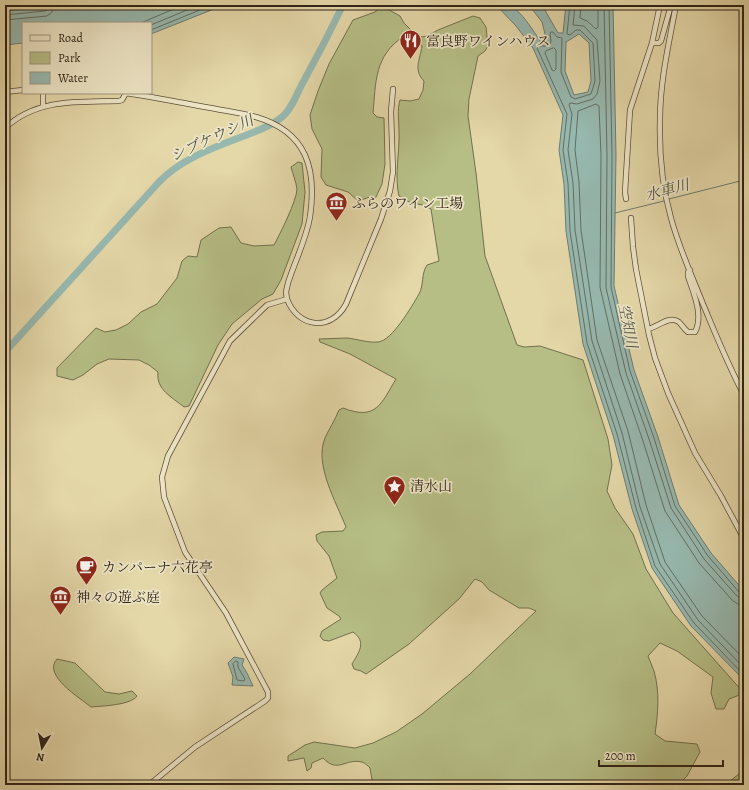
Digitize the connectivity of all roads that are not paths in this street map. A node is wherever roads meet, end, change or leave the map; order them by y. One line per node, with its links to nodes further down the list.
1 (660, 5): 4 (street)
2 (671, 5): 4 (street)
3 (676, 5): 15 (street)
4 (652, 43): 13 (street)
5 (393, 89): 16 (street)
6 (22, 90): 7 (street)
7 (5, 92)
8 (43, 94): 11 (street)
9 (125, 94): 11 (street)
10 (130, 94): 16 (street)
11 (43, 106): 12 (street)
12 (5, 128)
13 (626, 199)
14 (630, 218): 17 (street)
15 (690, 270): 17 (street); 18 (street)
16 (287, 299): 20 (street)
17 (648, 329): 19 (street)
18 (744, 395)
19 (744, 538)
20 (149, 785)

